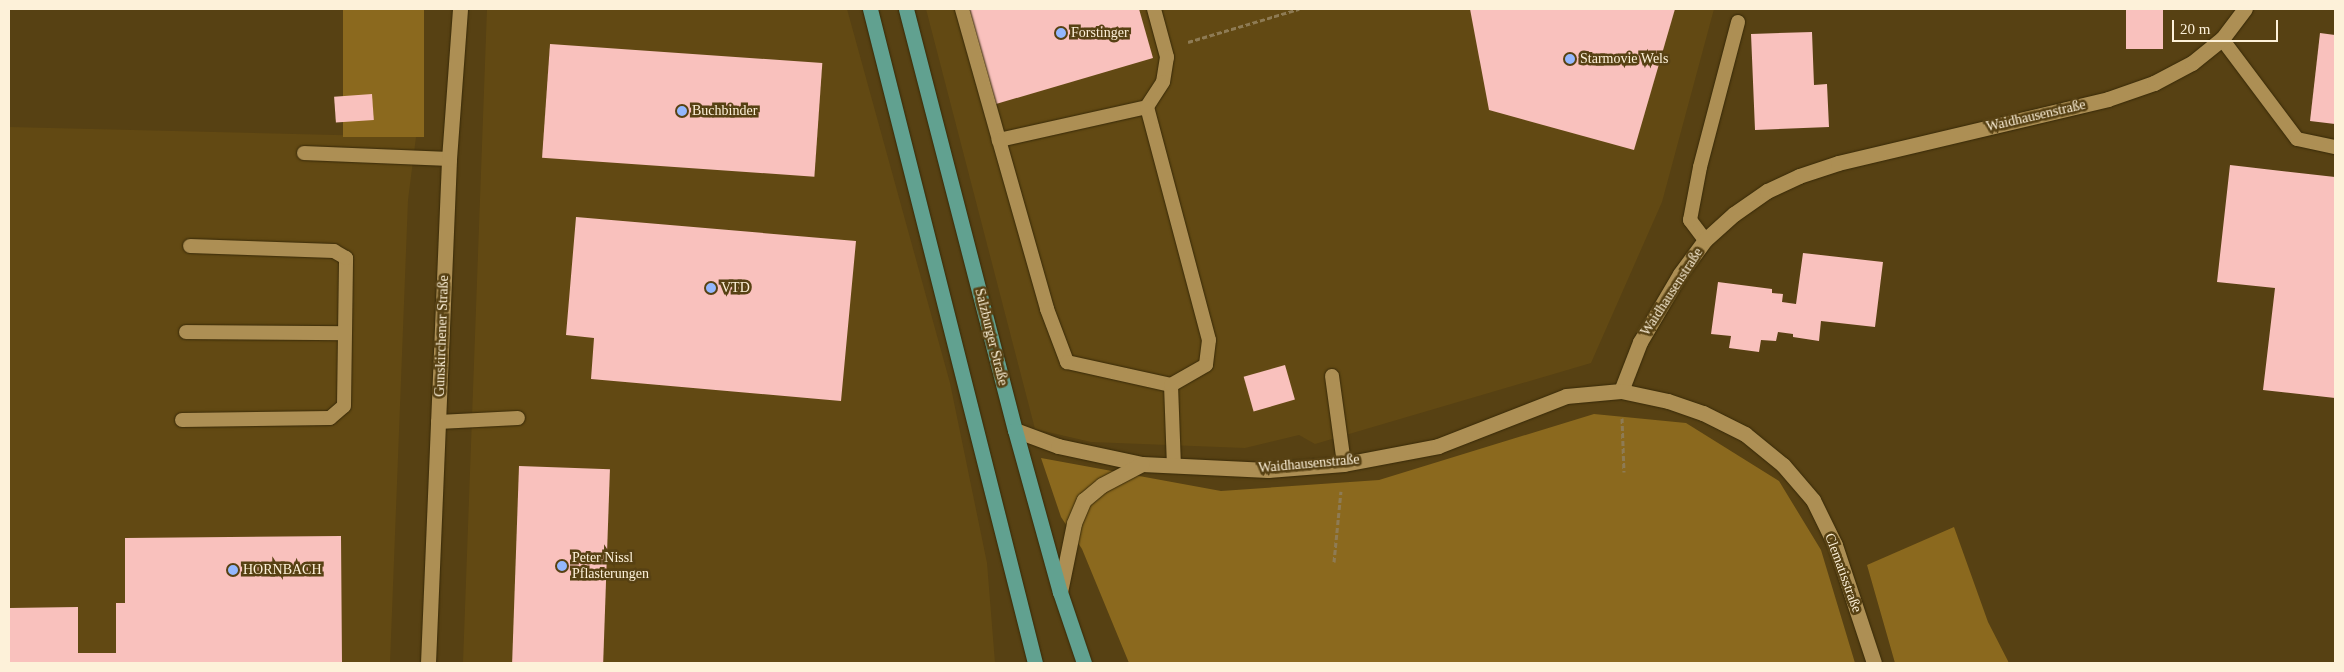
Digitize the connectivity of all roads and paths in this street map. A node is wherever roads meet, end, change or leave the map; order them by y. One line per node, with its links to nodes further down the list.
1 (460, 9): 15 (street, Gunskirchener Straße)
2 (870, 9): 34 (main road)
3 (906, 9): 26 (main road, Salzburger Straße)
4 (962, 9): 12 (lane)
5 (1154, 9): 11 (lane)
6 (1299, 9): 10 (path)
7 (2245, 9): 9 (street, Waidhausenstraße)
8 (1738, 22): 16 (lane)
9 (2222, 39): 13 (lane); 16 (street, Waidhausenstraße)
10 (1185, 42)
11 (1146, 107): 12 (lane); 21 (lane)
12 (999, 140): 21 (lane)
13 (2335, 147)
14 (304, 153): 15 (lane)
15 (449, 160): 25 (street, Gunskirchener Straße)
16 (1705, 240): 22 (street, Waidhausenstraße)
17 (190, 246): 19 (lane)
18 (186, 332): 19 (lane)
19 (343, 333): 24 (lane)
20 (1332, 376): 28 (lane)
21 (1171, 385): 29 (lane)
22 (1621, 390): 28 (street, Waidhausenstraße); 30 (path); 36 (street, Clematisstraße)
23 (518, 418): 25 (lane)
24 (182, 420)
25 (438, 422): 33 (street, Gunskirchener Straße)
26 (1015, 430): 27 (street, Waidhausenstraße); 32 (main road, Salzburger Straße)
27 (1142, 464): 29 (street, Waidhausenstraße); 32 (street, Waidhausenstraße)
28 (1344, 464): 29 (street, Waidhausenstraße); 31 (path)
29 (1174, 465)
30 (1624, 472)
31 (1334, 562)
32 (1060, 592): 35 (main road, Salzburger Straße)
33 (428, 663)
34 (1035, 663)
35 (1084, 663)
36 (1874, 663)

